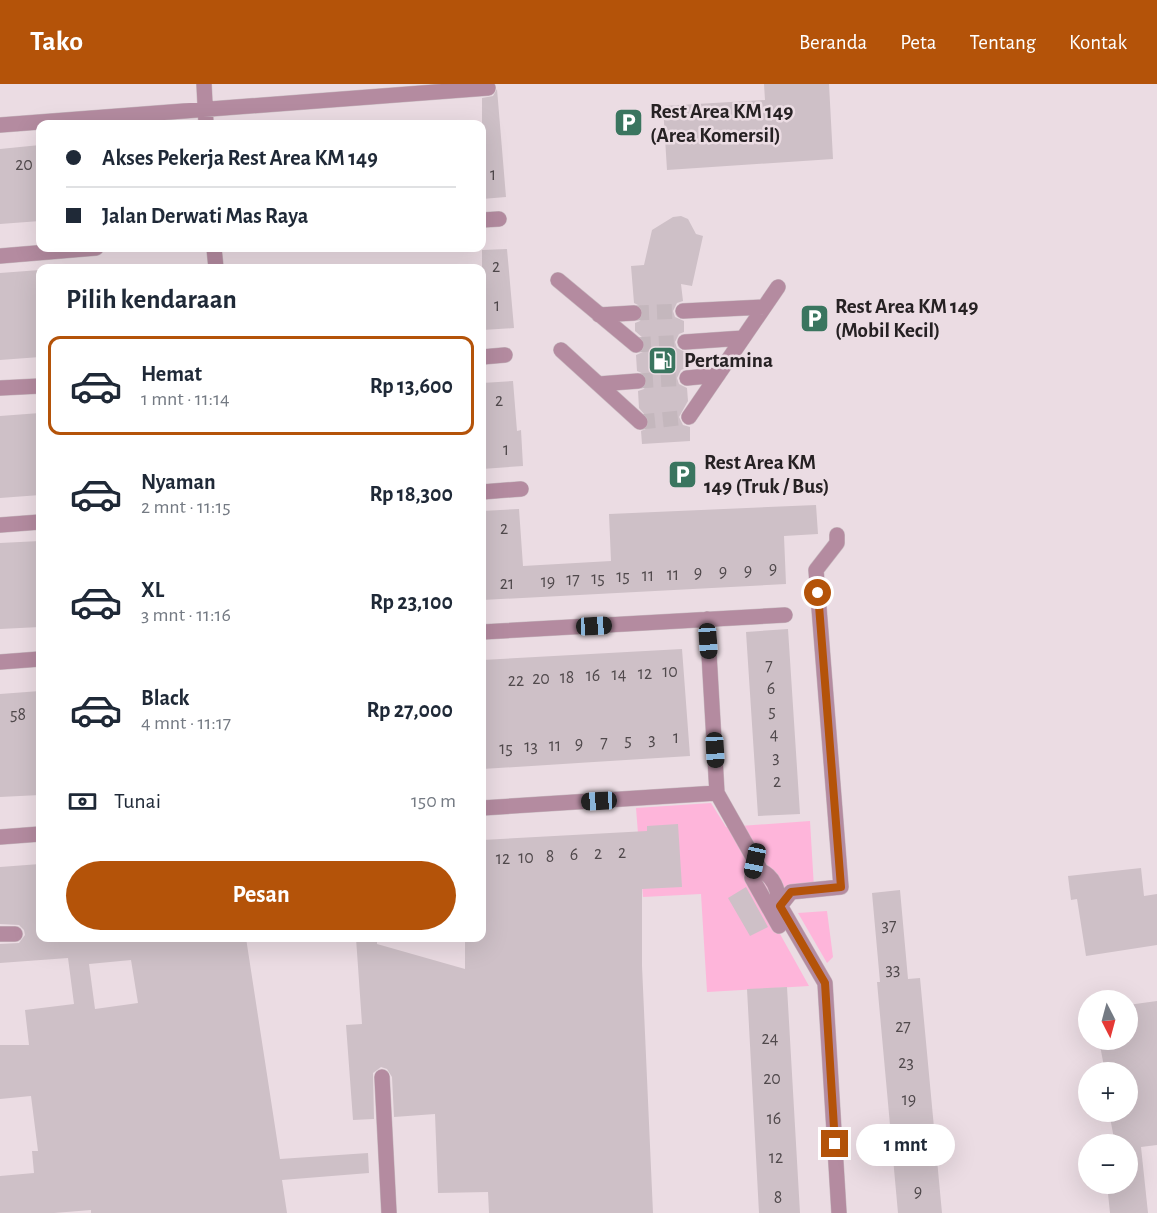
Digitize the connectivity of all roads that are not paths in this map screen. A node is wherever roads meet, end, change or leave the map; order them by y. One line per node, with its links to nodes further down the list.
1 (204, 84): 3 (street)
2 (488, 88): 3 (street)
3 (206, 117): 4 (street)
4 (129, 120)
5 (36, 124): 6 (street)
6 (0, 125)
7 (499, 219): 8 (street)
8 (486, 220)
9 (48, 252): 10 (street)
10 (0, 256)
11 (558, 280): 16 (street)
12 (778, 287): 13 (street)
13 (764, 307): 14 (street); 17 (street)
14 (683, 311)
15 (634, 313): 16 (street)
16 (599, 315): 19 (street)
17 (743, 338): 18 (street); 23 (street)
18 (685, 342)
19 (636, 345)
20 (561, 350): 26 (street)
21 (505, 355): 22 (street)
22 (486, 357)
23 (718, 375): 24 (street); 29 (street)
24 (687, 378)
25 (638, 381): 26 (street)
26 (599, 384): 30 (street)
27 (36, 386): 28 (street)
28 (0, 388)
29 (689, 417)
30 (640, 422)
31 (521, 489): 32 (street)
32 (486, 492)
33 (36, 522): 34 (street)
34 (0, 525)
35 (837, 535): 46 (street)
36 (785, 615): 37 (street)
37 (707, 619): 38 (street); 41 (street)
38 (486, 632)
39 (36, 659): 40 (street)
40 (0, 662)
41 (717, 794): 42 (street); 45 (street)
42 (486, 807)
43 (36, 834): 44 (street)
44 (0, 837)
45 (758, 866): 46 (street); 47 (street)
46 (779, 904): 47 (street)
47 (796, 935): 50 (street)
48 (381, 1077): 49 (street)
49 (389, 1213)
50 (839, 1213)

